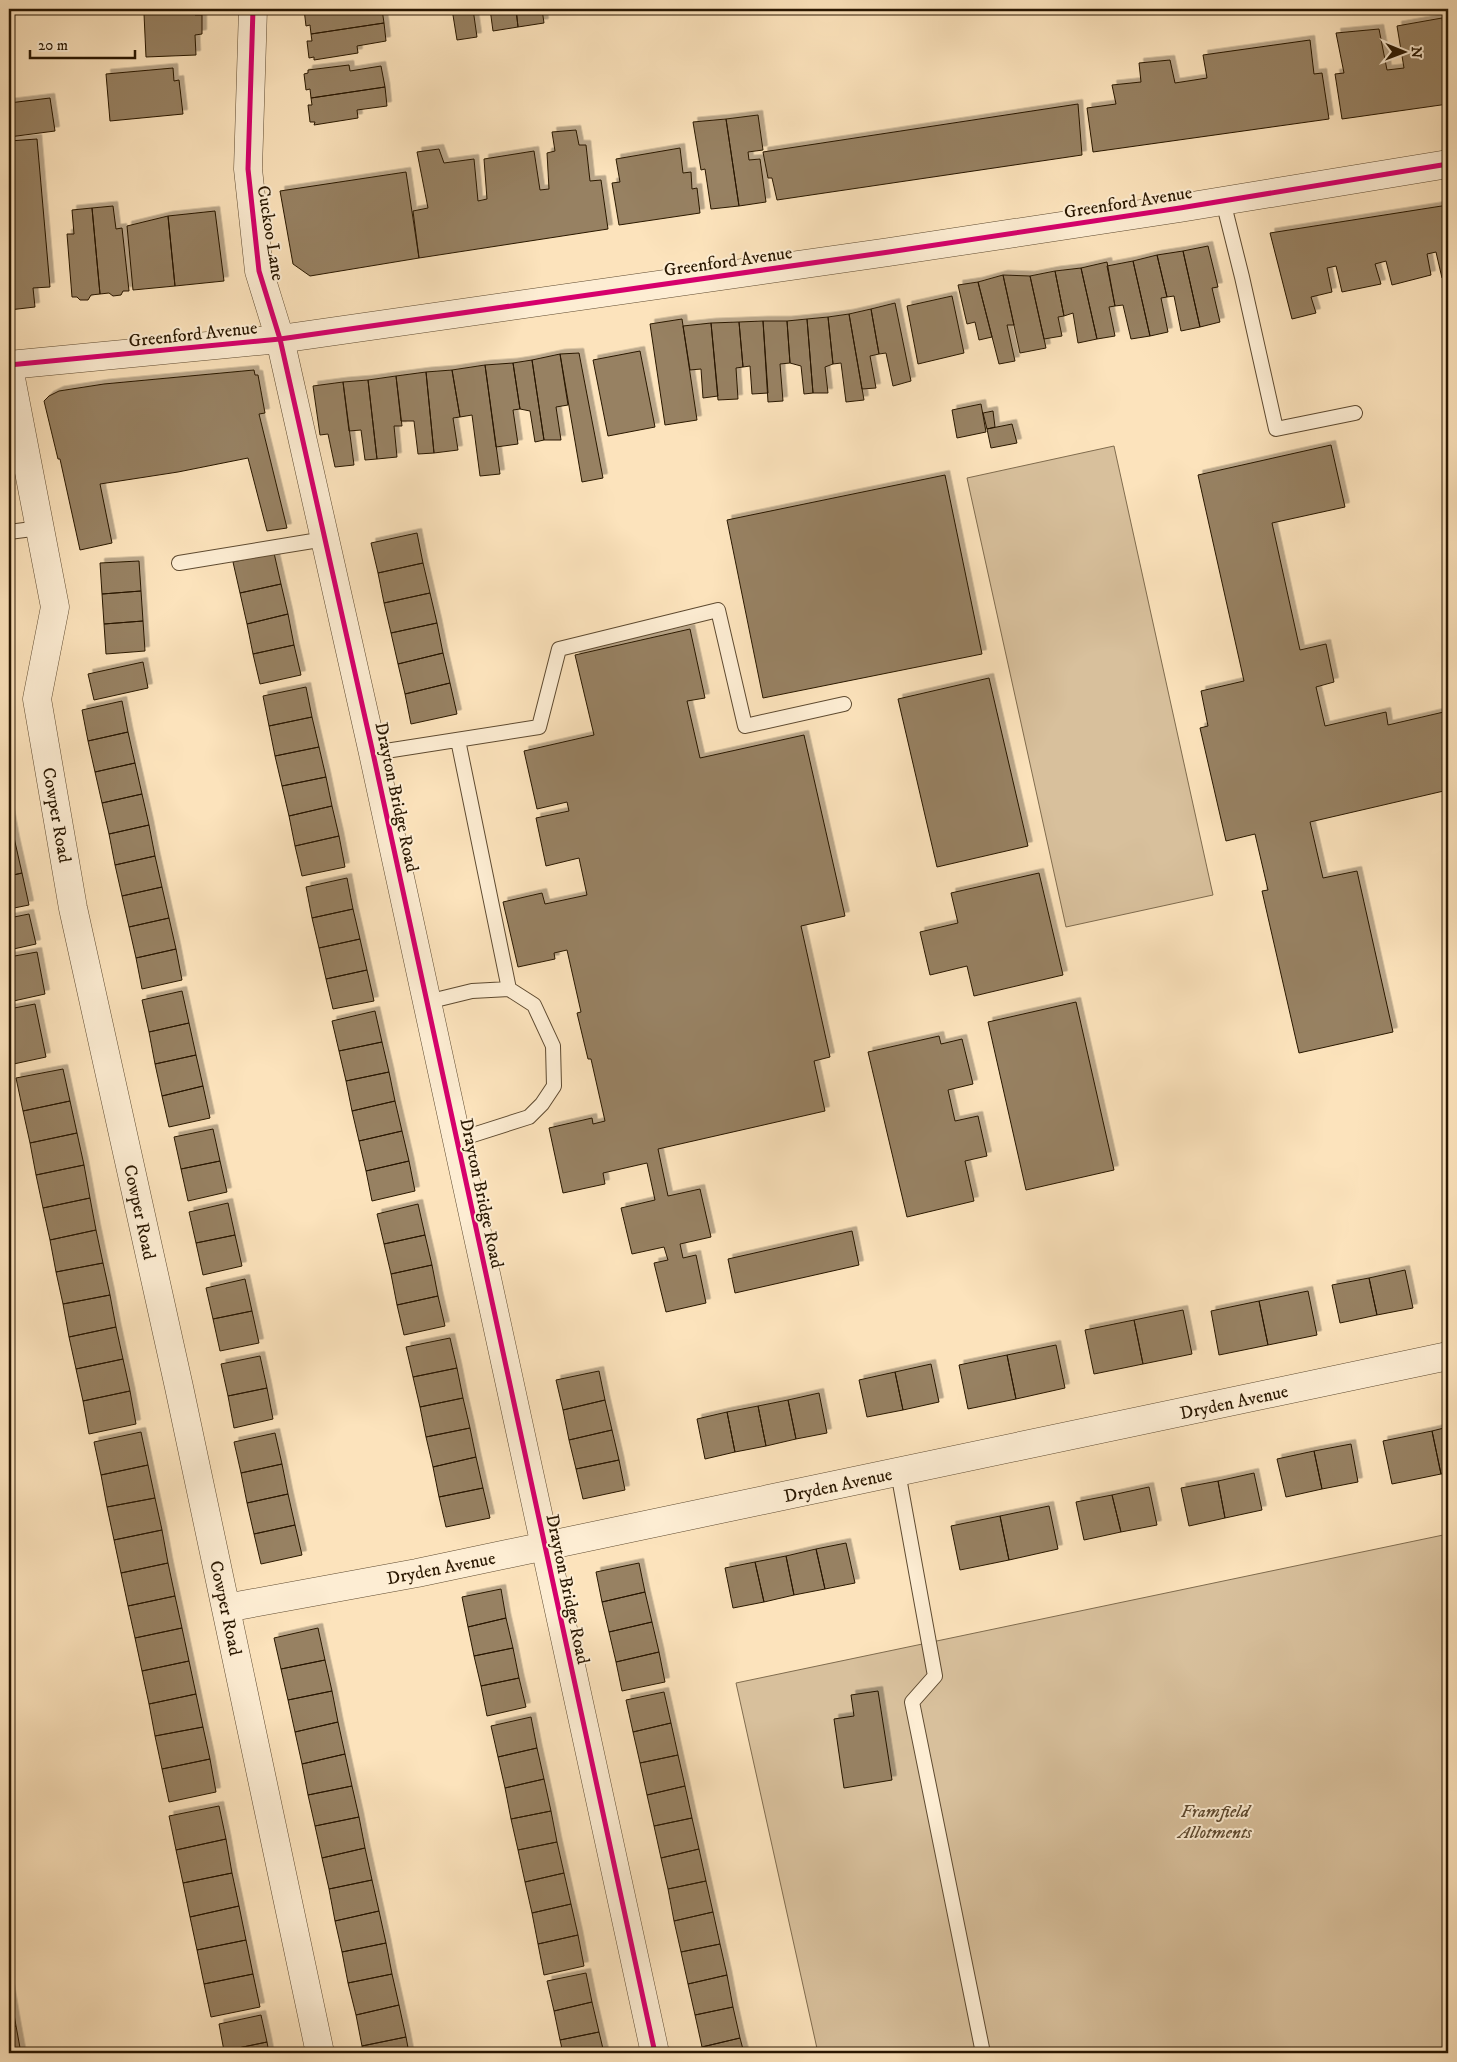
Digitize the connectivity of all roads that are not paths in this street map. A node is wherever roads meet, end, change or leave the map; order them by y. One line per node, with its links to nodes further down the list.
1 (254, 9): 4 (street, Cuckoo Lane)
2 (1448, 164): 3 (street, Greenford Avenue)
3 (1223, 201): 4 (street, Greenford Avenue); 6 (lane)
4 (280, 339): 5 (street, Greenford Avenue); 9 (street, Drayton Bridge Road)
5 (9, 367): 7 (street, Cowper Road)
6 (1355, 413)
7 (40, 528): 8 (lane); 20 (street, Cowper Road)
8 (9, 532)
9 (325, 539): 10 (lane); 13 (street, Drayton Bridge Road)
10 (179, 563)
11 (844, 704): 12 (lane)
12 (458, 740): 13 (lane); 14 (lane)
13 (374, 753): 15 (street, Drayton Bridge Road)
14 (509, 989): 15 (lane); 16 (lane)
15 (427, 1002): 16 (street, Drayton Bridge Road)
16 (457, 1140): 19 (street, Drayton Bridge Road)
17 (1448, 1356): 18 (street, Dryden Avenue)
18 (898, 1472): 19 (street, Dryden Avenue); 23 (lane)
19 (544, 1547): 20 (street, Dryden Avenue); 22 (street, Drayton Bridge Road)
20 (226, 1608): 21 (street, Cowper Road)
21 (320, 2053)
22 (655, 2053)
23 (983, 2053)

